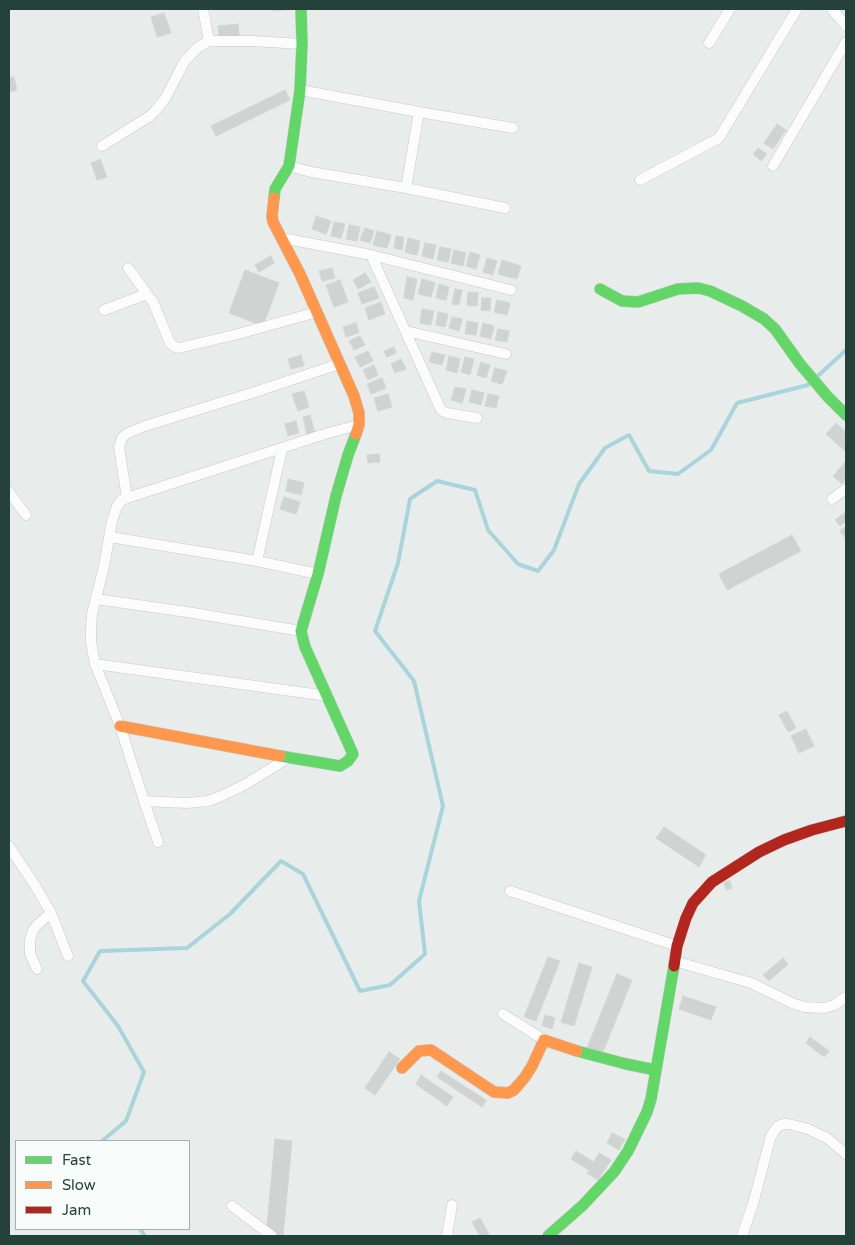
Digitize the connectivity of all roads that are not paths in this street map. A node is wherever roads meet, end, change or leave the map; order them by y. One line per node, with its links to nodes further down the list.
1 (203, 9): 7 (street)
2 (301, 9): 10 (street)
3 (730, 9): 9 (street)
4 (797, 9): 17 (street)
5 (832, 9): 6 (street)
6 (846, 26)
7 (209, 41): 10 (street); 14 (street)
8 (846, 42): 16 (street)
9 (709, 43)
10 (302, 44): 11 (street)
11 (300, 90): 12 (street); 15 (street)
12 (418, 112): 13 (street); 18 (street)
13 (513, 128)
14 (102, 146)
15 (289, 166): 18 (street); 20 (street)
16 (773, 166)
17 (640, 180)
18 (406, 188): 19 (street)
19 (505, 208)
20 (282, 238): 21 (street); 27 (street)
21 (371, 255): 24 (street); 28 (street)
22 (128, 268): 25 (street)
23 (600, 289): 31 (street)
24 (511, 290)
25 (147, 294): 26 (street); 27 (street)
26 (104, 310)
27 (318, 312): 30 (street)
28 (406, 331): 29 (street); 32 (street)
29 (506, 354)
30 (339, 364): 33 (street); 37 (street)
31 (846, 415)
32 (477, 418)
33 (359, 425): 34 (street); 42 (street)
34 (282, 449): 37 (street); 41 (street)
35 (846, 489): 38 (street)
36 (9, 492): 39 (street)
37 (127, 498): 40 (street)
38 (832, 499)
39 (26, 516)
40 (110, 537): 41 (street); 43 (street)
41 (257, 561): 42 (street)
42 (318, 574): 44 (street)
43 (96, 599): 44 (street); 45 (street)
44 (301, 631): 46 (street)
45 (95, 664): 46 (street); 47 (street)
46 (328, 696): 48 (street)
47 (120, 726): 48 (street); 49 (street)
48 (290, 757): 49 (street)
49 (144, 801): 51 (street)
50 (846, 821): 55 (street)
51 (158, 842)
52 (9, 846): 54 (street)
53 (510, 891): 55 (street)
54 (50, 913): 56 (street); 58 (street)
55 (677, 946): 57 (street)
56 (68, 956)
57 (674, 960): 59 (street); 63 (street)
58 (37, 969)
59 (846, 997)
60 (504, 1014): 61 (street)
61 (544, 1040): 62 (street); 63 (street)
62 (402, 1068)
63 (656, 1070): 69 (street)
64 (846, 1154): 70 (street)
65 (452, 1205): 68 (street)
66 (232, 1206): 67 (street)
67 (272, 1236)
68 (447, 1236)
69 (548, 1236)
70 (742, 1236)

